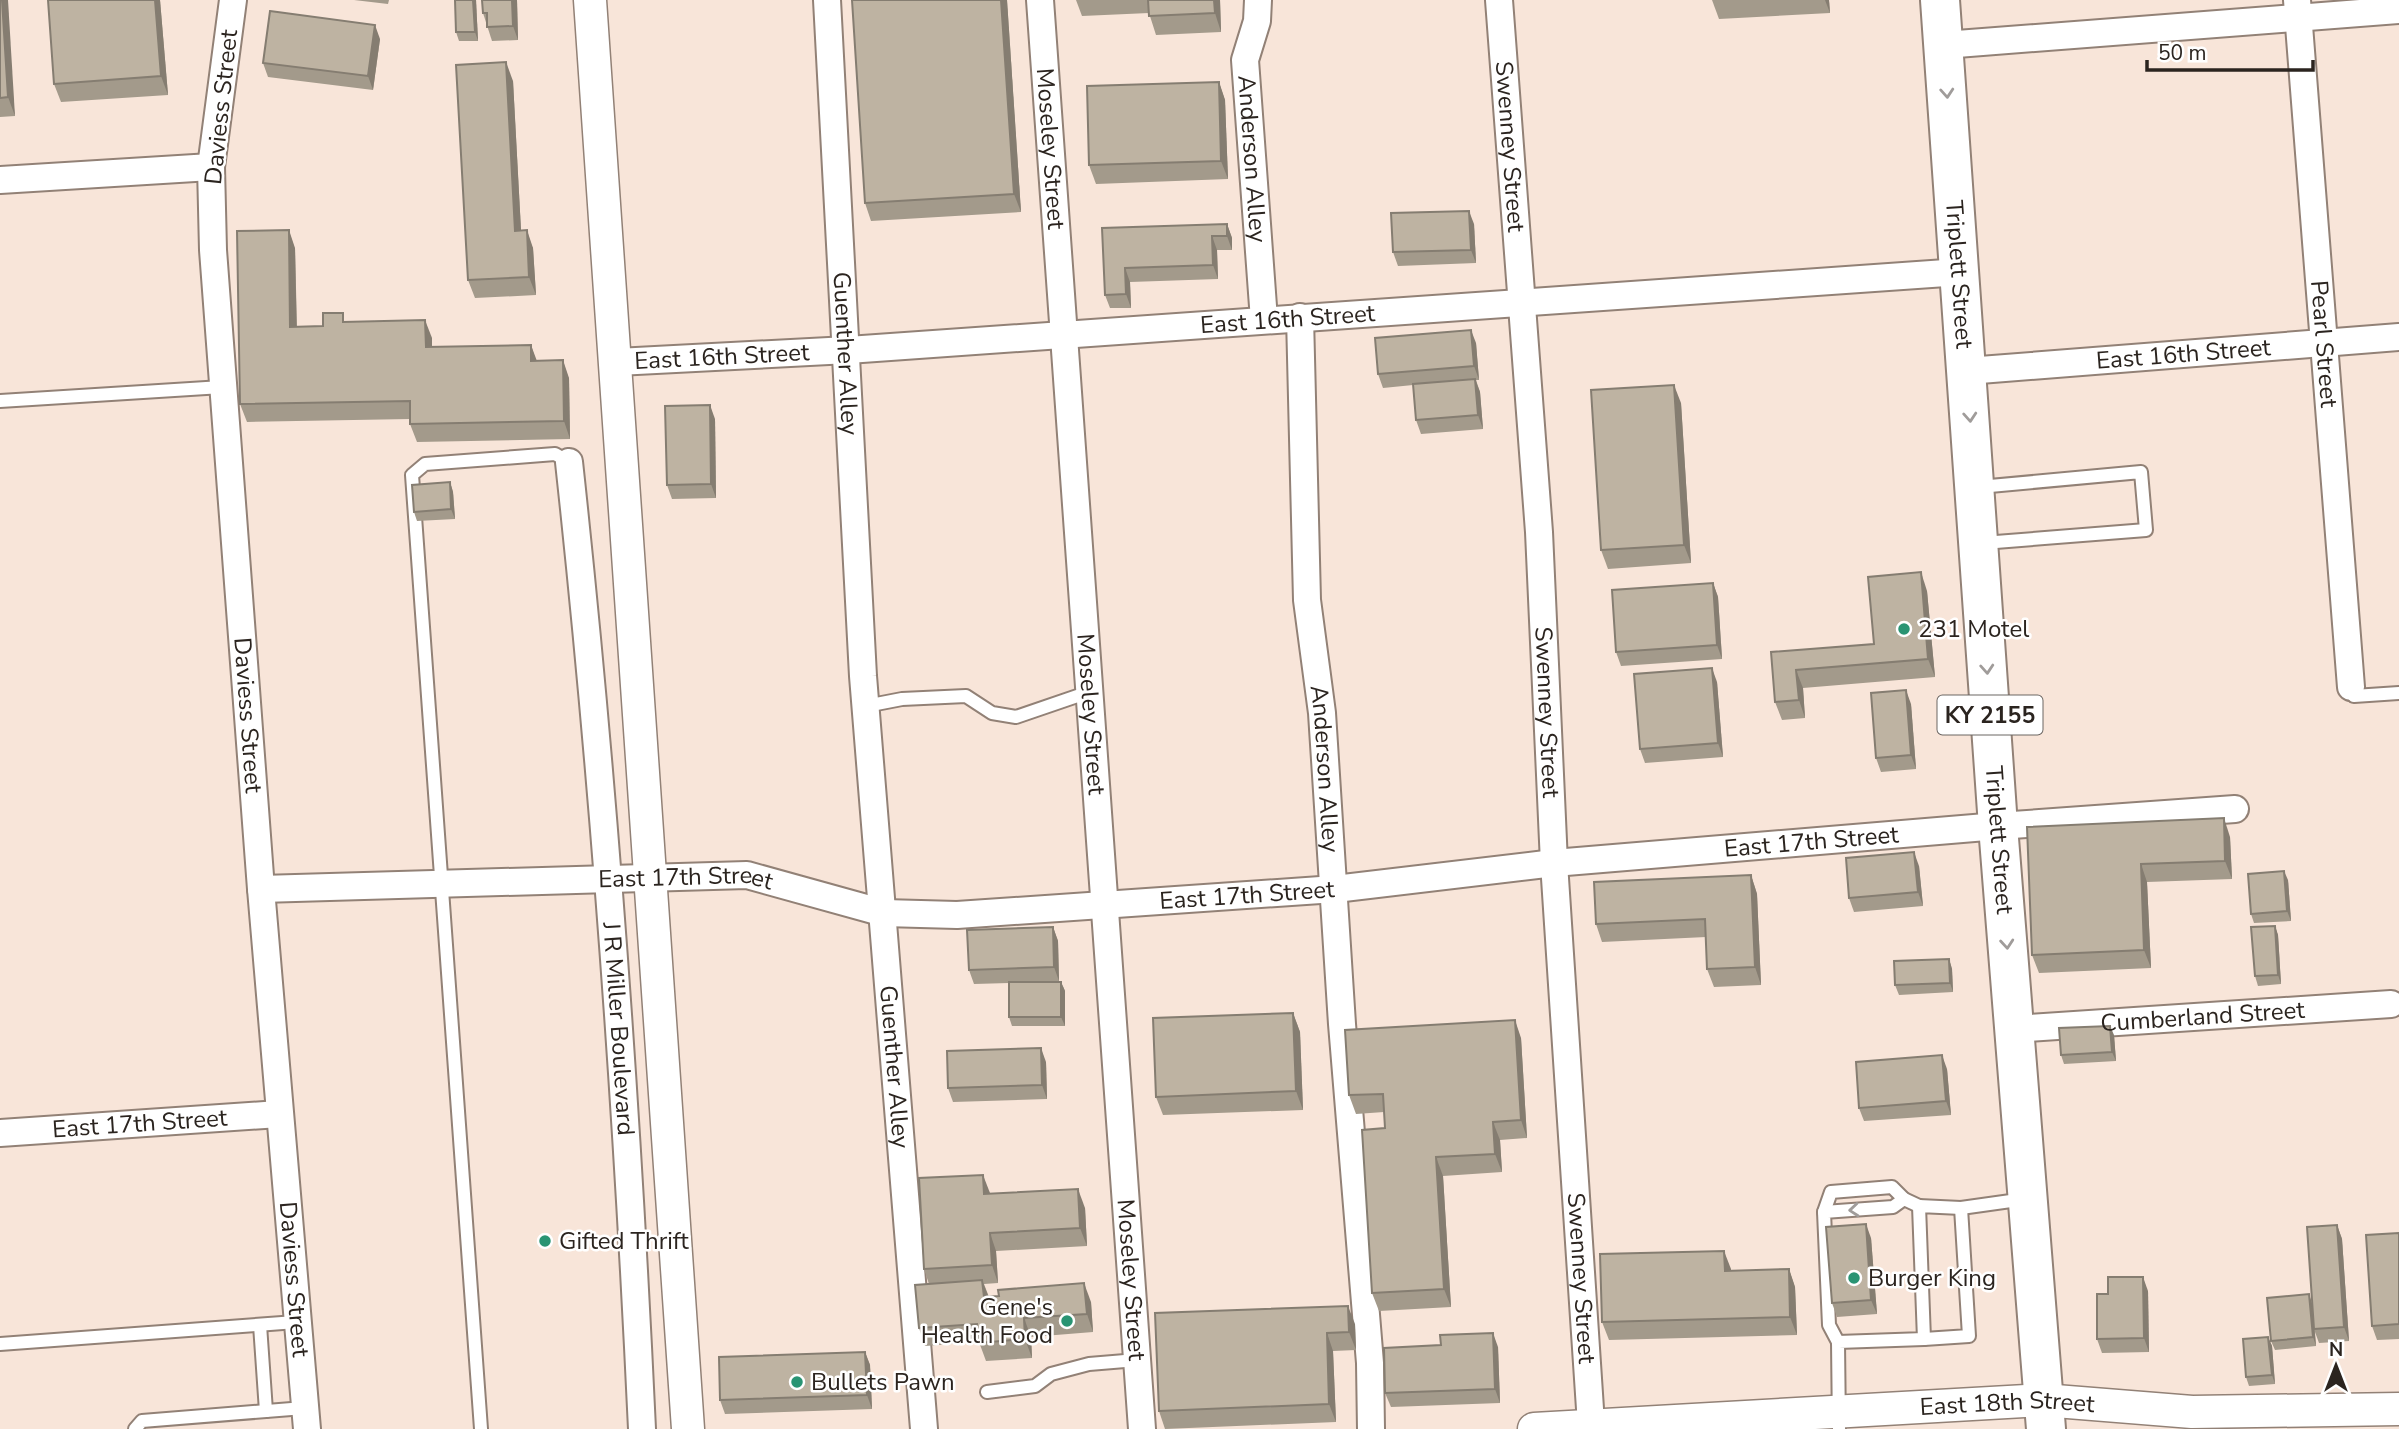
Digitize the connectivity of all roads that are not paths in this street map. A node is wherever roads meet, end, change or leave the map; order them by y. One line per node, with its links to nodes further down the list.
1 (233, 0): 11 (street, Daviess Street)
2 (590, 0): 21 (street)
3 (827, 0): 20 (street, Guenther Alley)
4 (1040, 0): 17 (street, Moseley Street)
5 (1258, 0): 16 (street, Anderson Alley)
6 (1499, 0): 14 (street, Swenney Street)
7 (1940, 0): 10 (main road, Triplett Street / KY 2155)
8 (2298, 9): 9 (street); 10 (street); 19 (street, Pearl Street)
9 (2399, 10)
10 (1944, 45): 13 (main road, Triplett Street / KY 2155, one-way to 13)
11 (211, 167): 12 (street); 23 (street, Daviess Street)
12 (0, 180)
13 (1960, 272): 14 (street, East 16th Street); 22 (main road, Triplett Street / KY 2155)
14 (1521, 302): 15 (street, East 16th Street); 34 (street, Swenney Street)
15 (1300, 317): 16 (street, East 16th Street); 39 (street, Anderson Alley)
16 (1264, 320): 17 (street, East 16th Street)
17 (1063, 336): 20 (street, East 16th Street); 29 (street, Moseley Street)
18 (2399, 337): 19 (street, East 16th Street)
19 (2324, 343): 22 (street, East 16th Street); 28 (street, Pearl Street)
20 (848, 350): 21 (street, East 16th Street); 31 (street, Guenther Alley)
21 (617, 362): 35 (street)
22 (1967, 371): 26 (main road, Triplett Street / KY 2155, one-way to 26)
23 (222, 387): 24 (lane); 38 (street, Daviess Street)
24 (0, 401)
25 (569, 462): 36 (street, J R Miller Boulevard); 37 (lane)
26 (1975, 488): 27 (main road, Triplett Street / KY 2155); 27 (lane)
27 (1979, 543): 33 (main road, Triplett Street / KY 2155, one-way to 33)
28 (2351, 687): 30 (lane)
29 (1089, 692): 31 (lane); 40 (street, Moseley Street)
30 (2399, 693)
31 (866, 706): 41 (street, Guenther Alley)
32 (2235, 809): 33 (street, East 17th Street)
33 (1998, 825): 34 (street, East 17th Street); 43 (main road, Triplett Street / KY 2155, one-way to 43)
34 (1553, 863): 39 (street, East 17th Street); 65 (street, Swenney Street)
35 (648, 876): 36 (street, East 17th Street); 41 (street, East 17th Street); 46 (street)
36 (608, 878): 37 (street, East 17th Street); 47 (street, J R Miller Boulevard)
37 (441, 883): 38 (street, East 17th Street); 68 (lane)
38 (261, 889): 44 (street, Daviess Street)
39 (1335, 889): 40 (street, East 17th Street); 73 (street, Anderson Alley)
40 (1104, 905): 41 (street, East 17th Street); 58 (street, Moseley Street)
41 (884, 912): 71 (street, Guenther Alley)
42 (2391, 1004): 43 (street, Cumberland Street)
43 (2014, 1029): 49 (main road, Triplett Street / KY 2155)
44 (279, 1114): 45 (street, East 17th Street); 53 (street, Daviess Street)
45 (0, 1133)
46 (670, 1184): 47 (street); 70 (street)
47 (631, 1186): 69 (street, J R Miller Boulevard)
48 (1904, 1199): 50 (lane); 52 (lane, one-way to 52); 52 (lane)
49 (2028, 1199): 51 (lane); 62 (main road, Triplett Street / KY 2155)
50 (1919, 1206): 51 (lane); 55 (lane)
51 (1961, 1208): 55 (lane)
52 (1824, 1213): 56 (lane)
53 (296, 1322): 54 (lane); 63 (street, Daviess Street)
54 (260, 1325): 57 (lane); 61 (lane)
55 (1924, 1339): 56 (lane)
56 (1838, 1342): 64 (lane)
57 (0, 1344)
58 (1137, 1360): 59 (lane); 72 (street, Moseley Street)
59 (987, 1392)
60 (2399, 1409): 62 (street, East 18th Street)
61 (265, 1411): 63 (lane); 67 (lane)
62 (2044, 1414): 64 (street, East 18th Street)
63 (306, 1419)
64 (1839, 1421): 66 (street, East 18th Street)
65 (1591, 1424): 66 (street, East 18th Street); 74 (street, East 18th Street)
66 (1637, 1427)
67 (135, 1429)
68 (481, 1429)
69 (642, 1429)
70 (688, 1429)
71 (924, 1429)
72 (1142, 1429)
73 (1371, 1429)
74 (1534, 1429)

